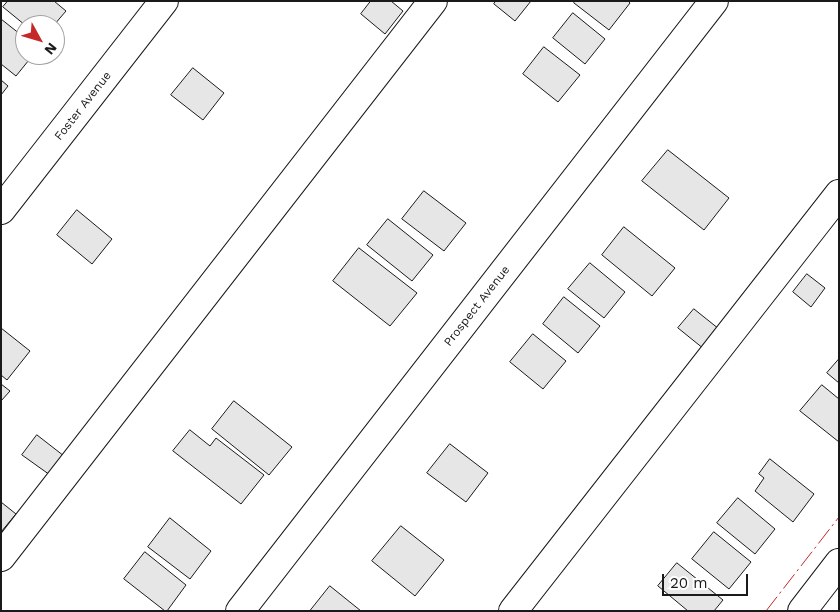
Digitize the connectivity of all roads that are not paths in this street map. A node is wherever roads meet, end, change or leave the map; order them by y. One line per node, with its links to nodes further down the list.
1 (164, 1): 5 (street, Foster Avenue)
2 (434, 1): 6 (street)
3 (714, 1): 8 (street, Prospect Avenue)
4 (839, 194): 9 (street)
5 (1, 210)
6 (1, 556)
7 (839, 563): 10 (street)
8 (240, 611)
9 (513, 611)
10 (802, 611)

